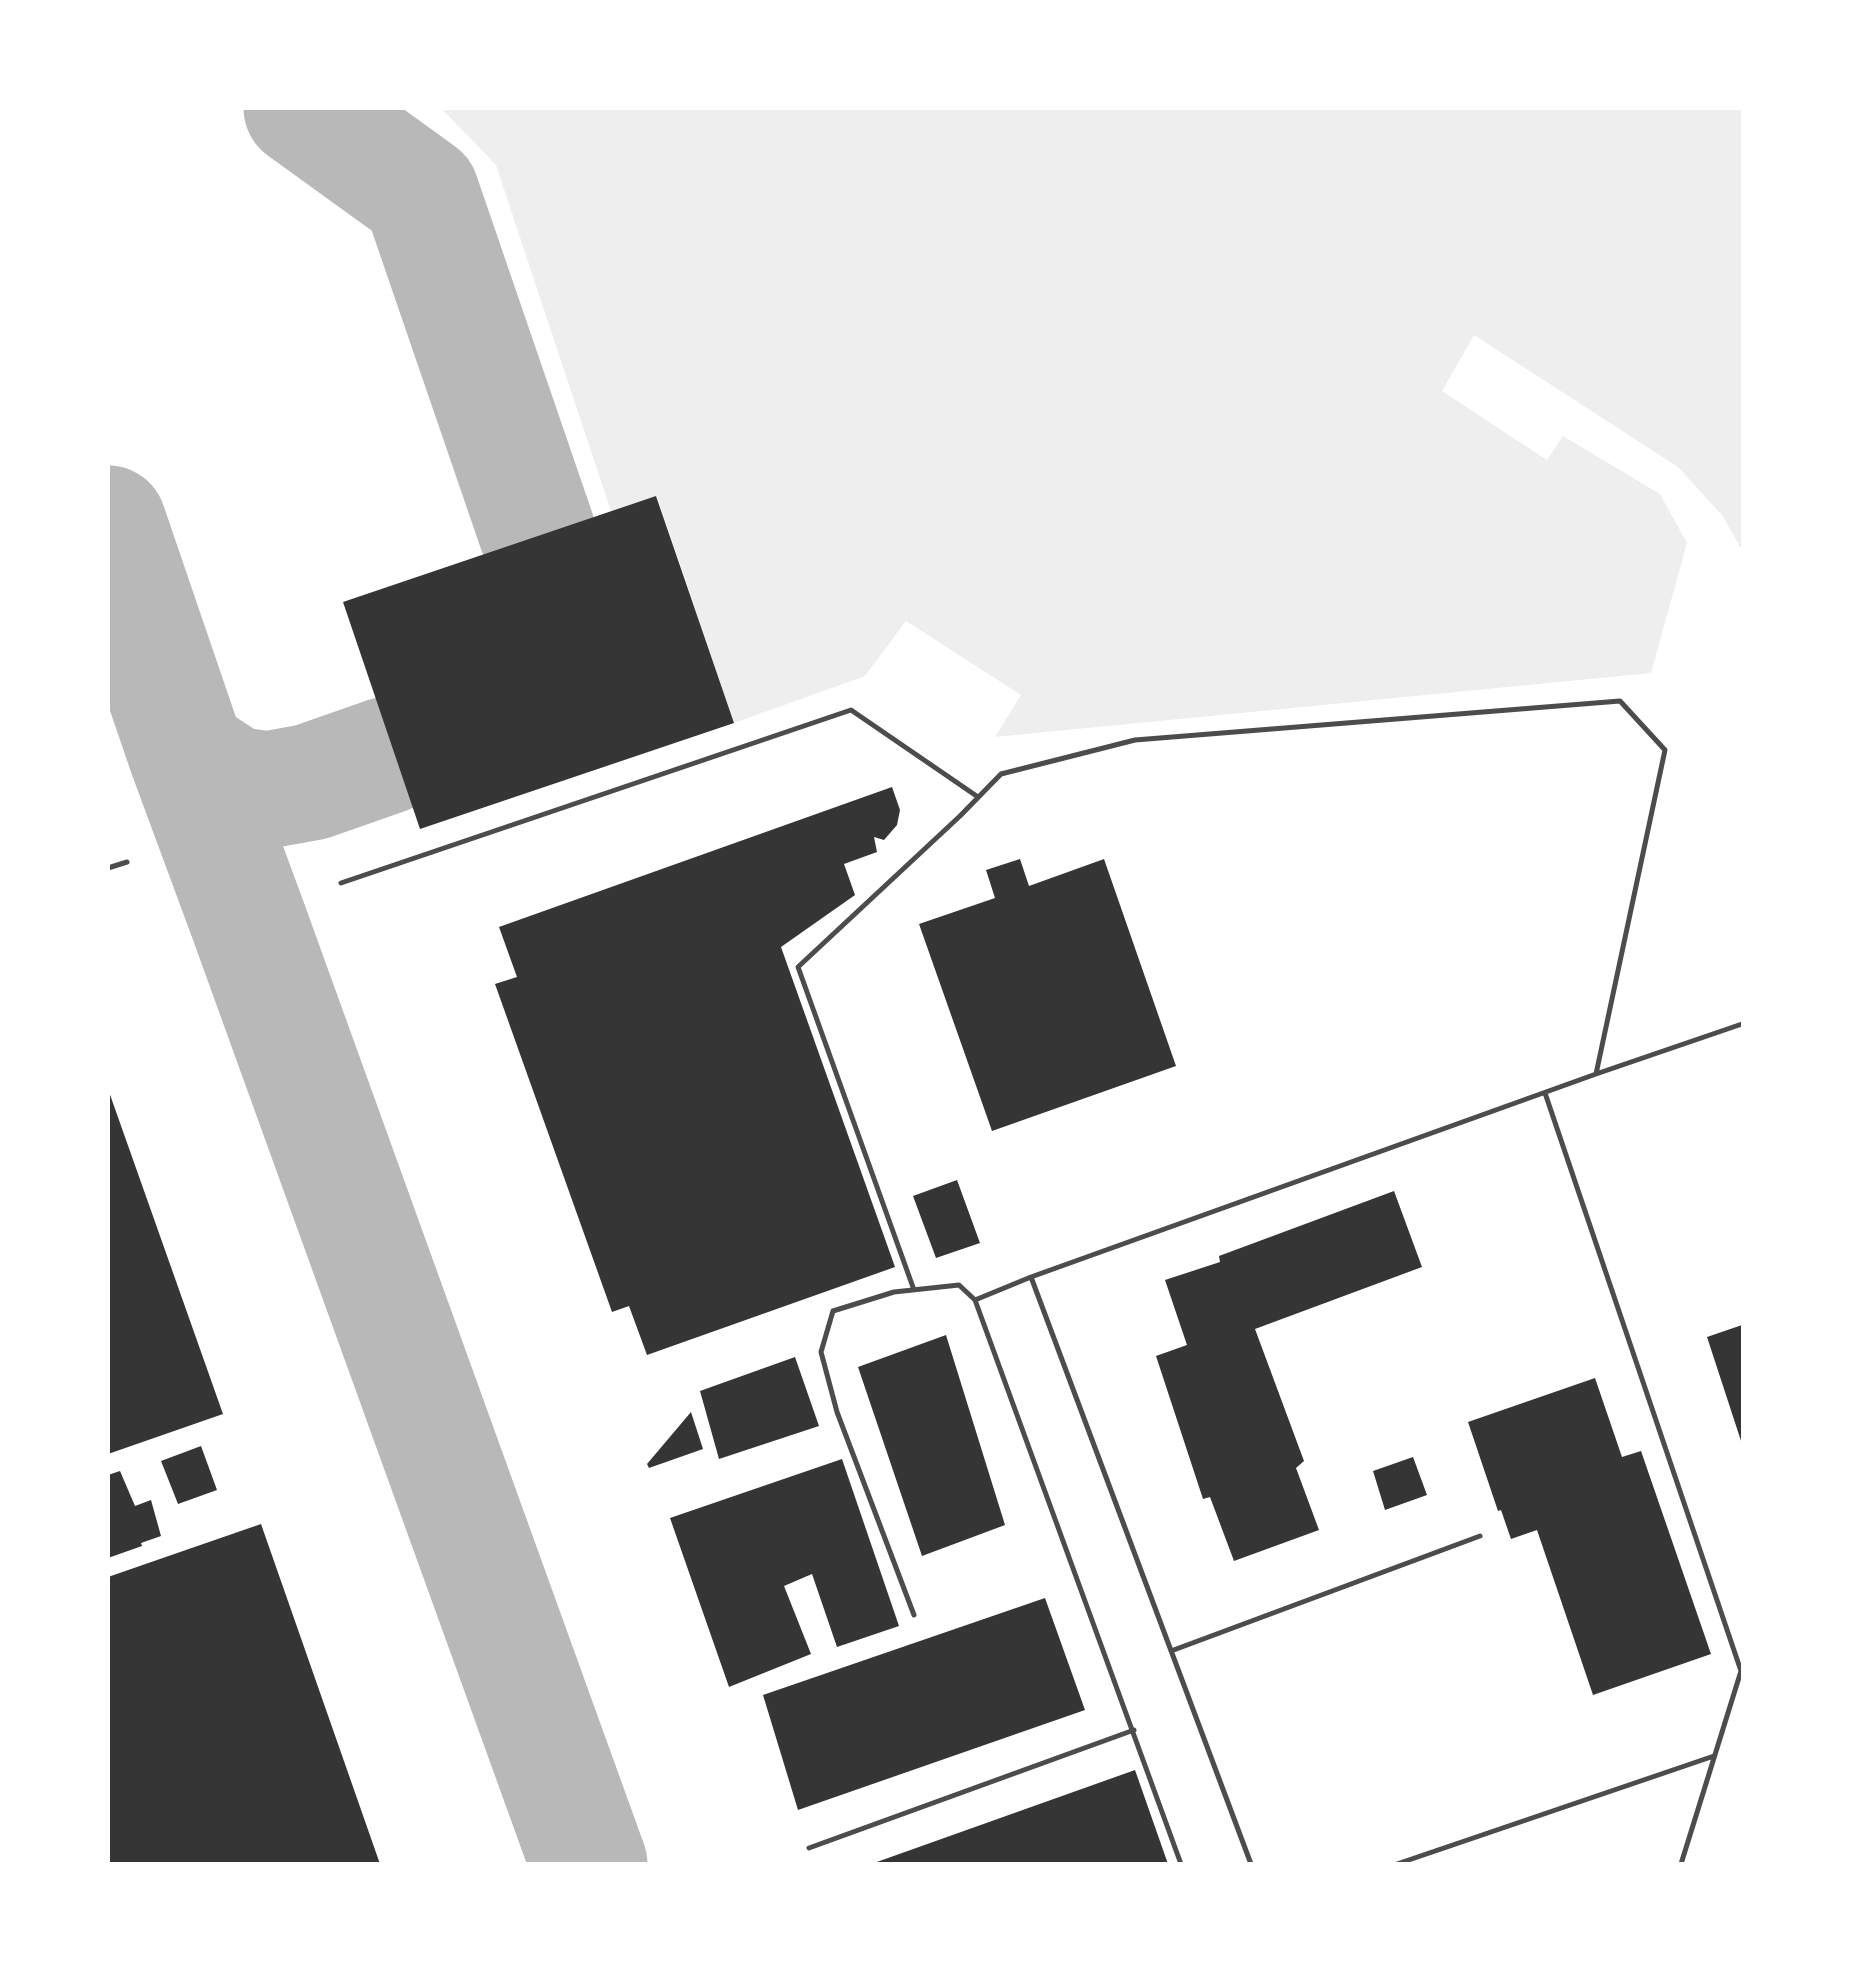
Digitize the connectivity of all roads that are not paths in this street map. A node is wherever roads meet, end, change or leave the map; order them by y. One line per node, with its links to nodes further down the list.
1 (978, 797): 4 (lane); 6 (lane); 9 (lane)
2 (127, 862): 3 (lane)
3 (108, 868)
4 (341, 883)
5 (1742, 1024): 6 (lane)
6 (1596, 1074): 7 (lane)
7 (1545, 1093): 8 (lane); 15 (lane)
8 (1031, 1277): 10 (lane); 13 (lane)
9 (914, 1290): 10 (lane); 12 (lane)
10 (975, 1300): 14 (lane)
11 (1480, 1536): 13 (lane)
12 (914, 1615)
13 (1171, 1651): 18 (lane)
14 (1134, 1730): 16 (lane); 17 (lane)
15 (1714, 1756): 19 (lane); 20 (lane)
16 (809, 1848)
17 (1181, 1864)
18 (1251, 1864)
19 (1397, 1864)
20 (1681, 1864)

